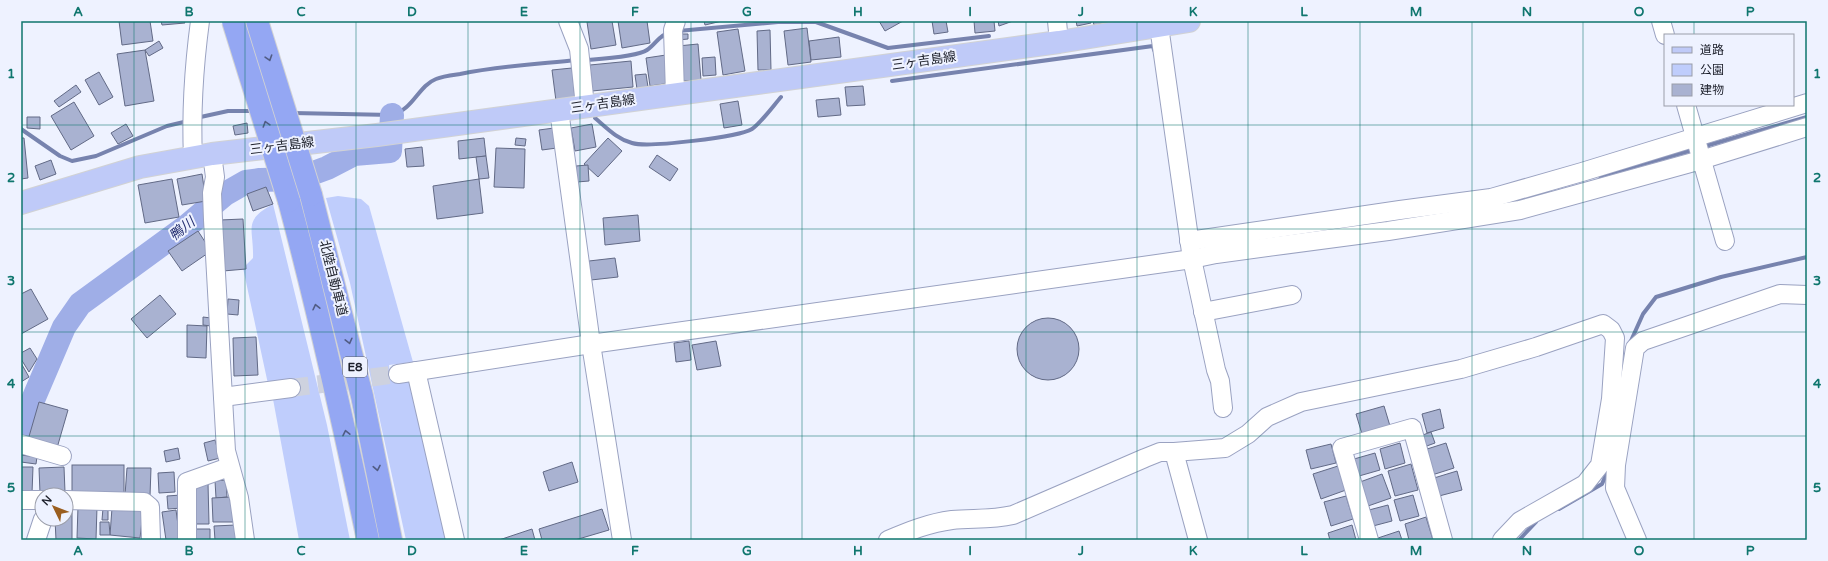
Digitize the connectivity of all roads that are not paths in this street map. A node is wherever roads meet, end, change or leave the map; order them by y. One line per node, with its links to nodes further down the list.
1 (200, 21): 19 (street)
2 (233, 21): 47 (highway, 北陸自動車道 / E8, one-way to 2, bridge)
3 (257, 21): 48 (highway, 北陸自動車道 / E8, one-way to 48, bridge)
4 (568, 21): 14 (street)
5 (676, 21): 12 (street)
6 (1057, 21): 11 (street)
7 (1189, 21): 9 (main road, 三ヶ吉島線)
8 (1662, 21): 10 (street)
9 (1159, 26): 11 (main road, 三ヶ吉島線); 22 (street)
10 (1666, 34)
11 (1059, 42): 12 (main road, 三ヶ吉島線)
12 (675, 94): 14 (main road, 三ヶ吉島線)
13 (1807, 103): 18 (street)
14 (585, 106): 16 (main road, 三ヶ吉島線)
15 (1686, 106): 18 (street)
16 (559, 110): 19 (main road, 三ヶ吉島線); 28 (street)
17 (1807, 127): 20 (street)
18 (1695, 138): 20 (street); 22 (street)
19 (203, 156): 21 (main road, 三ヶ吉島線); 32 (street)
20 (1701, 158): 23 (street); 24 (street)
21 (21, 203)
22 (1189, 241): 24 (street)
23 (1725, 241)
24 (1192, 259): 27 (street); 28 (street)
25 (1292, 295): 27 (street)
26 (1807, 295): 37 (street)
27 (1203, 312): 33 (street)
28 (591, 344): 29 (street); 50 (street)
29 (416, 371): 30 (street); 49 (street)
30 (398, 374)
31 (291, 388): 32 (street)
32 (222, 398): 38 (street)
33 (1223, 408)
34 (21, 444): 36 (street)
35 (1174, 452): 37 (street); 51 (street); 52 (street)
36 (62, 456)
37 (1608, 465): 55 (street); 56 (street)
38 (229, 467): 45 (street); 46 (street)
39 (21, 500): 40 (street)
40 (34, 500)
41 (74, 500): 44 (street)
42 (40, 527): 43 (street)
43 (36, 540)
44 (151, 540)
45 (187, 540)
46 (245, 540)
47 (368, 540)
48 (391, 540)
49 (455, 540)
50 (622, 540)
51 (888, 540)
52 (1198, 540)
53 (1368, 540): 54 (street)
54 (1443, 540)
55 (1502, 540)
56 (1636, 540)

